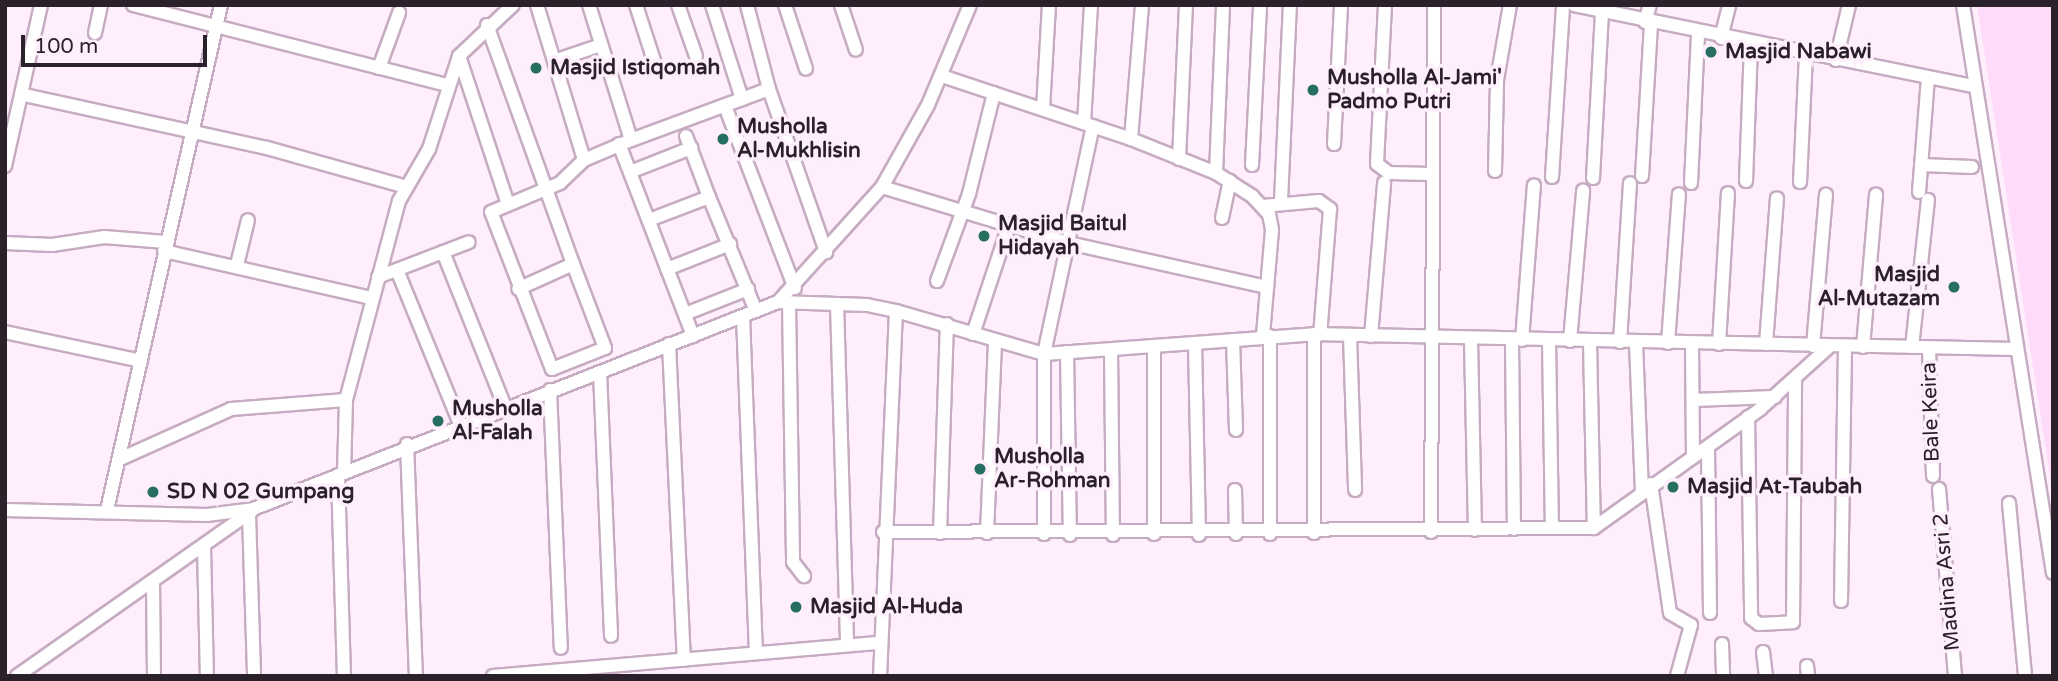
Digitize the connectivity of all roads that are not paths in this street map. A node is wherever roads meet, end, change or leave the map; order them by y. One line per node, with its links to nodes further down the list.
1 (41, 5): 58 (street)
2 (101, 5): 38 (street)
3 (133, 5): 36 (street)
4 (221, 5): 36 (street)
5 (513, 5): 37 (street)
6 (537, 5): 48 (street)
7 (589, 5): 41 (street)
8 (636, 5): 49 (street)
9 (678, 5): 46 (street)
10 (712, 5): 59 (street)
11 (747, 5): 56 (street)
12 (785, 5): 51 (street)
13 (841, 5): 43 (street)
14 (970, 5): 52 (street)
15 (1049, 5): 61 (street)
16 (1091, 5): 62 (street)
17 (1142, 5): 64 (street)
18 (1186, 5): 67 (street)
19 (1223, 5): 75 (street)
20 (1260, 5): 69 (street)
21 (1290, 5): 98 (street)
22 (1341, 5): 66 (street)
23 (1385, 5): 76 (street)
24 (1434, 5): 76 (street)
25 (1510, 5): 73 (street)
26 (1563, 5): 78 (street)
27 (1574, 5): 32 (street)
28 (1650, 5): 35 (street)
29 (1729, 5): 40 (street)
30 (1849, 5): 47 (street)
31 (1963, 5): 55 (street)
32 (1602, 11): 33 (street); 79 (street)
33 (1626, 11): 35 (street)
34 (399, 13): 50 (street)
35 (1648, 23): 39 (street); 77 (street)
36 (218, 24): 50 (street); 63 (street)
37 (487, 24): 45 (street); 88 (street)
38 (95, 33)
39 (1698, 35): 40 (street); 85 (street)
40 (1721, 38): 42 (street)
41 (601, 45): 48 (street); 65 (street)
42 (1751, 45): 44 (street); 81 (street)
43 (856, 50)
44 (1806, 54): 47 (street); 82 (street)
45 (459, 56): 54 (street); 97 (street)
46 (696, 56)
47 (1836, 60): 53 (street)
48 (554, 61): 68 (street)
49 (656, 67)
50 (379, 68): 54 (street)
51 (806, 69)
52 (942, 76): 57 (street); 89 (street)
53 (1928, 78): 55 (street); 70 (street)
54 (447, 85): 87 (street)
55 (1976, 87): 160 (street)
56 (769, 89): 59 (street); 111 (street)
57 (994, 93): 61 (street); 100 (street)
58 (24, 95): 63 (street); 71 (street)
59 (742, 99): 60 (street)
60 (725, 106): 65 (street); 119 (street)
61 (1042, 109): 62 (street)
62 (1088, 125): 64 (street); 107 (street)
63 (191, 132): 87 (street); 109 (street)
64 (1131, 139): 67 (street)
65 (625, 142): 68 (street); 74 (street)
66 (1334, 144)
67 (1179, 159): 75 (street)
68 (584, 160): 88 (street)
69 (1252, 165)
70 (1921, 165): 72 (street); 157 (street)
71 (5, 166)
72 (1972, 167)
73 (1495, 171)
74 (630, 172): 95 (street); 103 (street)
75 (1216, 173): 80 (street)
76 (1431, 174): 137 (street)
77 (1642, 176)
78 (1552, 177)
79 (1593, 178)
80 (1230, 180): 99 (street); 101 (street)
81 (1746, 181)
82 (1800, 182)
83 (1384, 183): 136 (street)
84 (1630, 183): 144 (street)
85 (1691, 183)
86 (1534, 185): 140 (street)
87 (407, 187): 116 (street)
88 (544, 187): 97 (street); 112 (street)
89 (882, 187): 100 (street); 111 (street)
90 (1583, 191): 142 (street)
91 (1728, 192): 151 (street)
92 (1679, 194): 146 (street)
93 (1826, 195): 153 (street)
94 (1876, 195): 156 (street)
95 (709, 197): 103 (street); 108 (street)
96 (1777, 198): 152 (street)
97 (507, 201): 120 (street)
98 (1281, 201): 99 (street); 132 (street)
99 (1263, 206): 118 (street)
100 (963, 211): 104 (street); 117 (street)
101 (1222, 218)
102 (248, 220): 113 (street)
103 (649, 220): 114 (street)
104 (1009, 225): 107 (street); 131 (street)
105 (469, 242): 110 (street)
106 (5, 243): 109 (street)
107 (1068, 243): 118 (street); 163 (street)
108 (730, 244): 114 (street); 121 (street)
109 (165, 247): 113 (street); 165 (street)
110 (443, 252): 115 (street); 172 (street)
111 (826, 252): 119 (street)
112 (573, 264): 120 (street); 164 (street)
113 (237, 265): 122 (street)
114 (667, 269): 127 (street)
115 (397, 270): 116 (street); 174 (street)
116 (378, 277): 122 (street)
117 (937, 281)
118 (1267, 287): 133 (street)
119 (795, 288): 123 (street)
120 (519, 289): 164 (street)
121 (748, 289): 125 (street); 127 (street)
122 (371, 298): 170 (street)
123 (784, 303): 124 (street); 125 (street); 208 (street)
124 (837, 304): 126 (street); 215 (street)
125 (756, 311): 128 (street)
126 (896, 311): 129 (street); 194 (street)
127 (685, 314): 135 (street)
128 (743, 316): 135 (street); 217 (street)
129 (947, 324): 131 (street); 196 (street)
130 (5, 332): 165 (street)
131 (973, 334): 148 (street)
132 (1317, 335): 133 (street); 134 (street); 198 (street)
133 (1266, 336): 138 (street); 202 (street)
134 (1350, 336): 136 (street); 185 (street)
135 (693, 337): 147 (street)
136 (1371, 337): 137 (street)
137 (1429, 339): 139 (street); 195 (street)
138 (1233, 340): 149 (street); 175 (street)
139 (1471, 340): 140 (street); 193 (street)
140 (1517, 340): 141 (street); 192 (street)
141 (1549, 341): 142 (street); 190 (street)
142 (1570, 341): 143 (street)
143 (1590, 342): 144 (street); 191 (street)
144 (1620, 342): 145 (street)
145 (1636, 343): 146 (street); 182 (street)
146 (1668, 343): 150 (street)
147 (669, 344): 166 (street); 219 (street)
148 (995, 344): 163 (street); 197 (street)
149 (1195, 344): 158 (street); 205 (street)
150 (1692, 344): 151 (street); 171 (street)
151 (1719, 344): 152 (street)
152 (1766, 344): 153 (street)
153 (1813, 346): 154 (street)
154 (1830, 346): 155 (street); 167 (street)
155 (1845, 346): 156 (street); 210 (street)
156 (1863, 346): 157 (street)
157 (1912, 347): 159 (street)
158 (1154, 348): 161 (street); 200 (street)
159 (1929, 348): 160 (street); 181 (street, Bale Keira)
160 (2015, 349): 207 (street)
161 (1111, 350): 162 (street); 204 (street)
162 (1067, 352): 163 (street); 203 (street)
163 (1044, 354): 199 (street)
164 (581, 359): 166 (street)
165 (141, 361): 179 (street)
166 (594, 374): 168 (street); 212 (street)
167 (1795, 378): 169 (street); 173 (street)
168 (550, 390): 172 (street); 216 (street)
169 (1775, 397): 171 (street); 173 (street)
170 (346, 400): 179 (street); 180 (street)
171 (1693, 400): 178 (street)
172 (505, 407): 174 (street)
173 (1748, 416): 177 (street)
174 (461, 426): 176 (street)
175 (1236, 430)
176 (407, 444): 180 (street); 225 (street)
177 (1708, 448): 178 (street); 211 (street)
178 (1693, 457): 182 (street)
179 (120, 459): 188 (street)
180 (341, 474): 189 (street); 224 (street)
181 (1933, 476)
182 (1647, 488): 191 (street); 228 (street)
183 (1939, 489): 231 (street, Madina Asri 2)
184 (1235, 490): 201 (street)
185 (1355, 490)
186 (2009, 503): 232 (street)
187 (5, 510): 188 (street)
188 (107, 510): 189 (street)
189 (251, 511): 206 (street); 223 (street)
190 (1552, 528): 191 (street); 192 (street)
191 (1594, 528)
192 (1514, 529): 193 (street)
193 (1475, 530): 195 (street)
194 (883, 532): 196 (street); 213 (street)
195 (1431, 532): 198 (street)
196 (940, 533): 197 (street)
197 (987, 533): 199 (street)
198 (1314, 533): 202 (street)
199 (1044, 534): 203 (street)
200 (1154, 534): 204 (street); 205 (street)
201 (1236, 534): 202 (street); 205 (street)
202 (1270, 534)
203 (1070, 535): 204 (street)
204 (1113, 535)
205 (1199, 535)
206 (204, 547): 209 (street); 222 (street)
207 (2053, 573)
208 (804, 576)
209 (153, 582): 220 (street); 221 (street)
210 (1841, 601)
211 (1710, 613)
212 (611, 636)
213 (880, 643): 215 (street); 227 (street)
214 (1722, 644): 229 (street)
215 (847, 645): 217 (street)
216 (561, 648)
217 (756, 651): 219 (street)
218 (1763, 652): 230 (street)
219 (684, 660): 226 (street)
220 (17, 676)
221 (154, 676)
222 (207, 676)
223 (254, 676)
224 (344, 676)
225 (416, 676)
226 (493, 676)
227 (880, 676)
228 (1678, 676)
229 (1723, 676)
230 (1766, 676)
231 (1955, 676)
232 (2025, 676)

